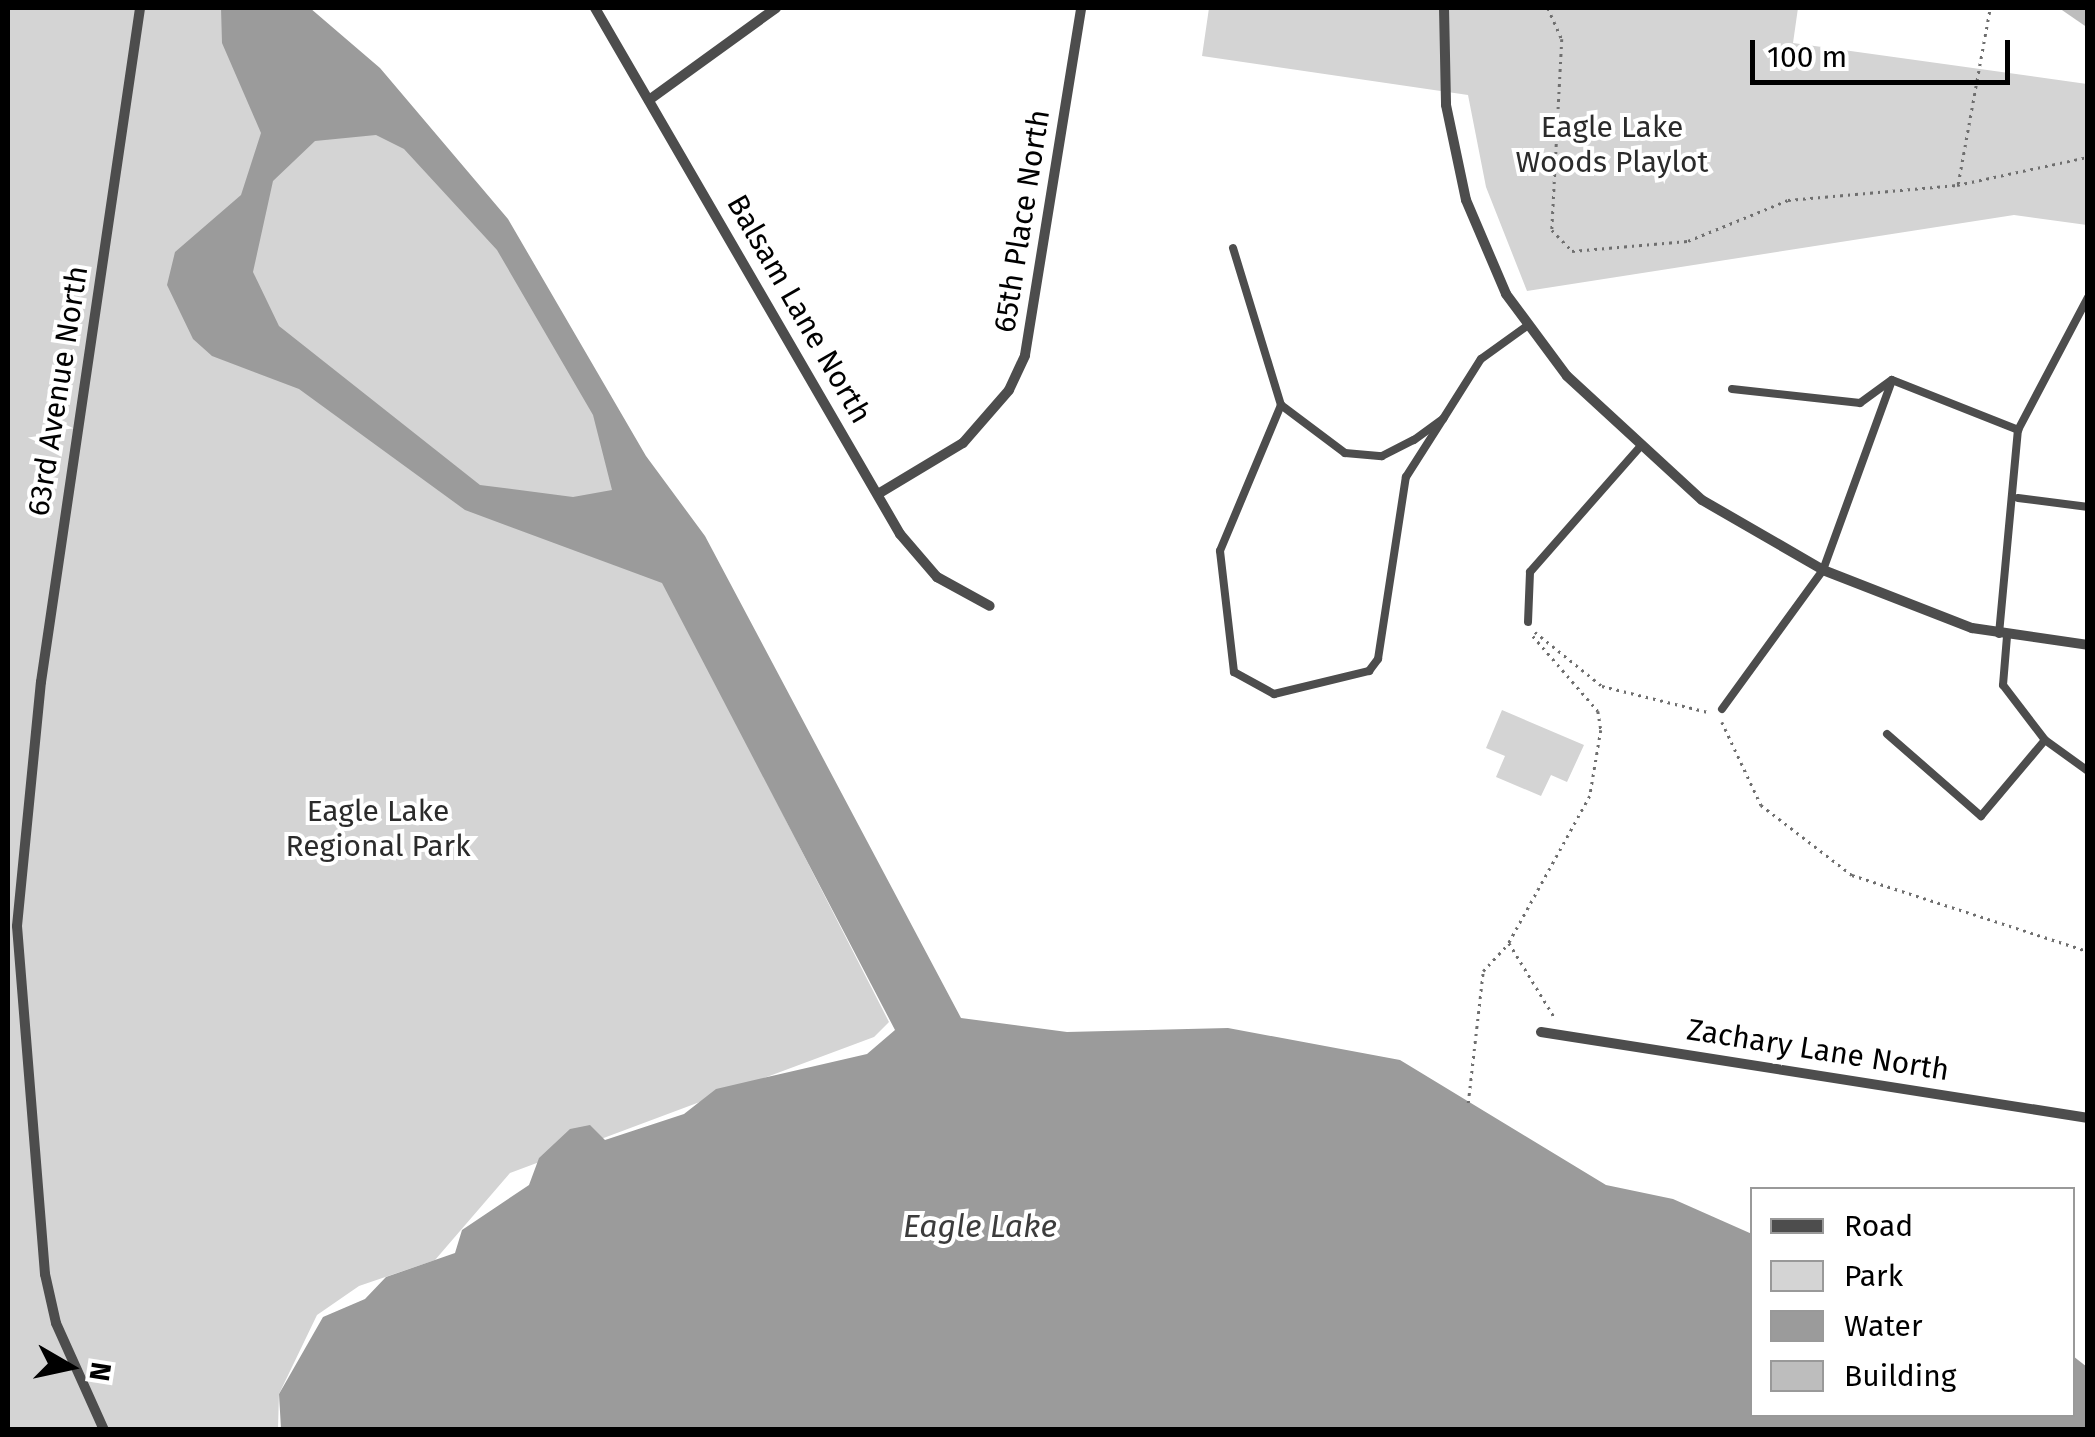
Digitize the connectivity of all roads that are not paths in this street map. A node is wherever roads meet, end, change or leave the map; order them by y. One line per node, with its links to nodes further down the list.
1 (140, 8): 30 (street, 63rd Avenue North)
2 (595, 8): 6 (street, Balsam Lane North)
3 (776, 8): 6 (street)
4 (1081, 8): 16 (street, 65th Place North)
5 (1444, 8): 9 (street)
6 (649, 100): 16 (street, Balsam Lane North)
7 (1233, 248): 12 (lane)
8 (2088, 297): 14 (lane)
9 (1527, 326): 13 (lane); 15 (street)
10 (1892, 380): 11 (lane); 14 (lane); 19 (lane)
11 (1732, 389)
12 (1282, 405): 13 (lane); 13 (lane)
13 (1443, 419)
14 (2018, 430): 17 (lane)
15 (1640, 447): 19 (street); 21 (lane)
16 (878, 494): 20 (street, Balsam Lane North)
17 (2018, 498): 18 (lane); 22 (lane)
18 (2088, 507)
19 (1823, 570): 22 (street); 24 (lane)
20 (990, 606)
21 (1528, 622)
22 (2003, 635): 23 (street); 26 (lane)
23 (2088, 645)
24 (1720, 714)
25 (1887, 734): 26 (lane)
26 (2044, 740): 27 (lane)
27 (2088, 771)
28 (1541, 1032): 29 (street, Zachary Lane North)
29 (2088, 1118)
30 (104, 1430)

